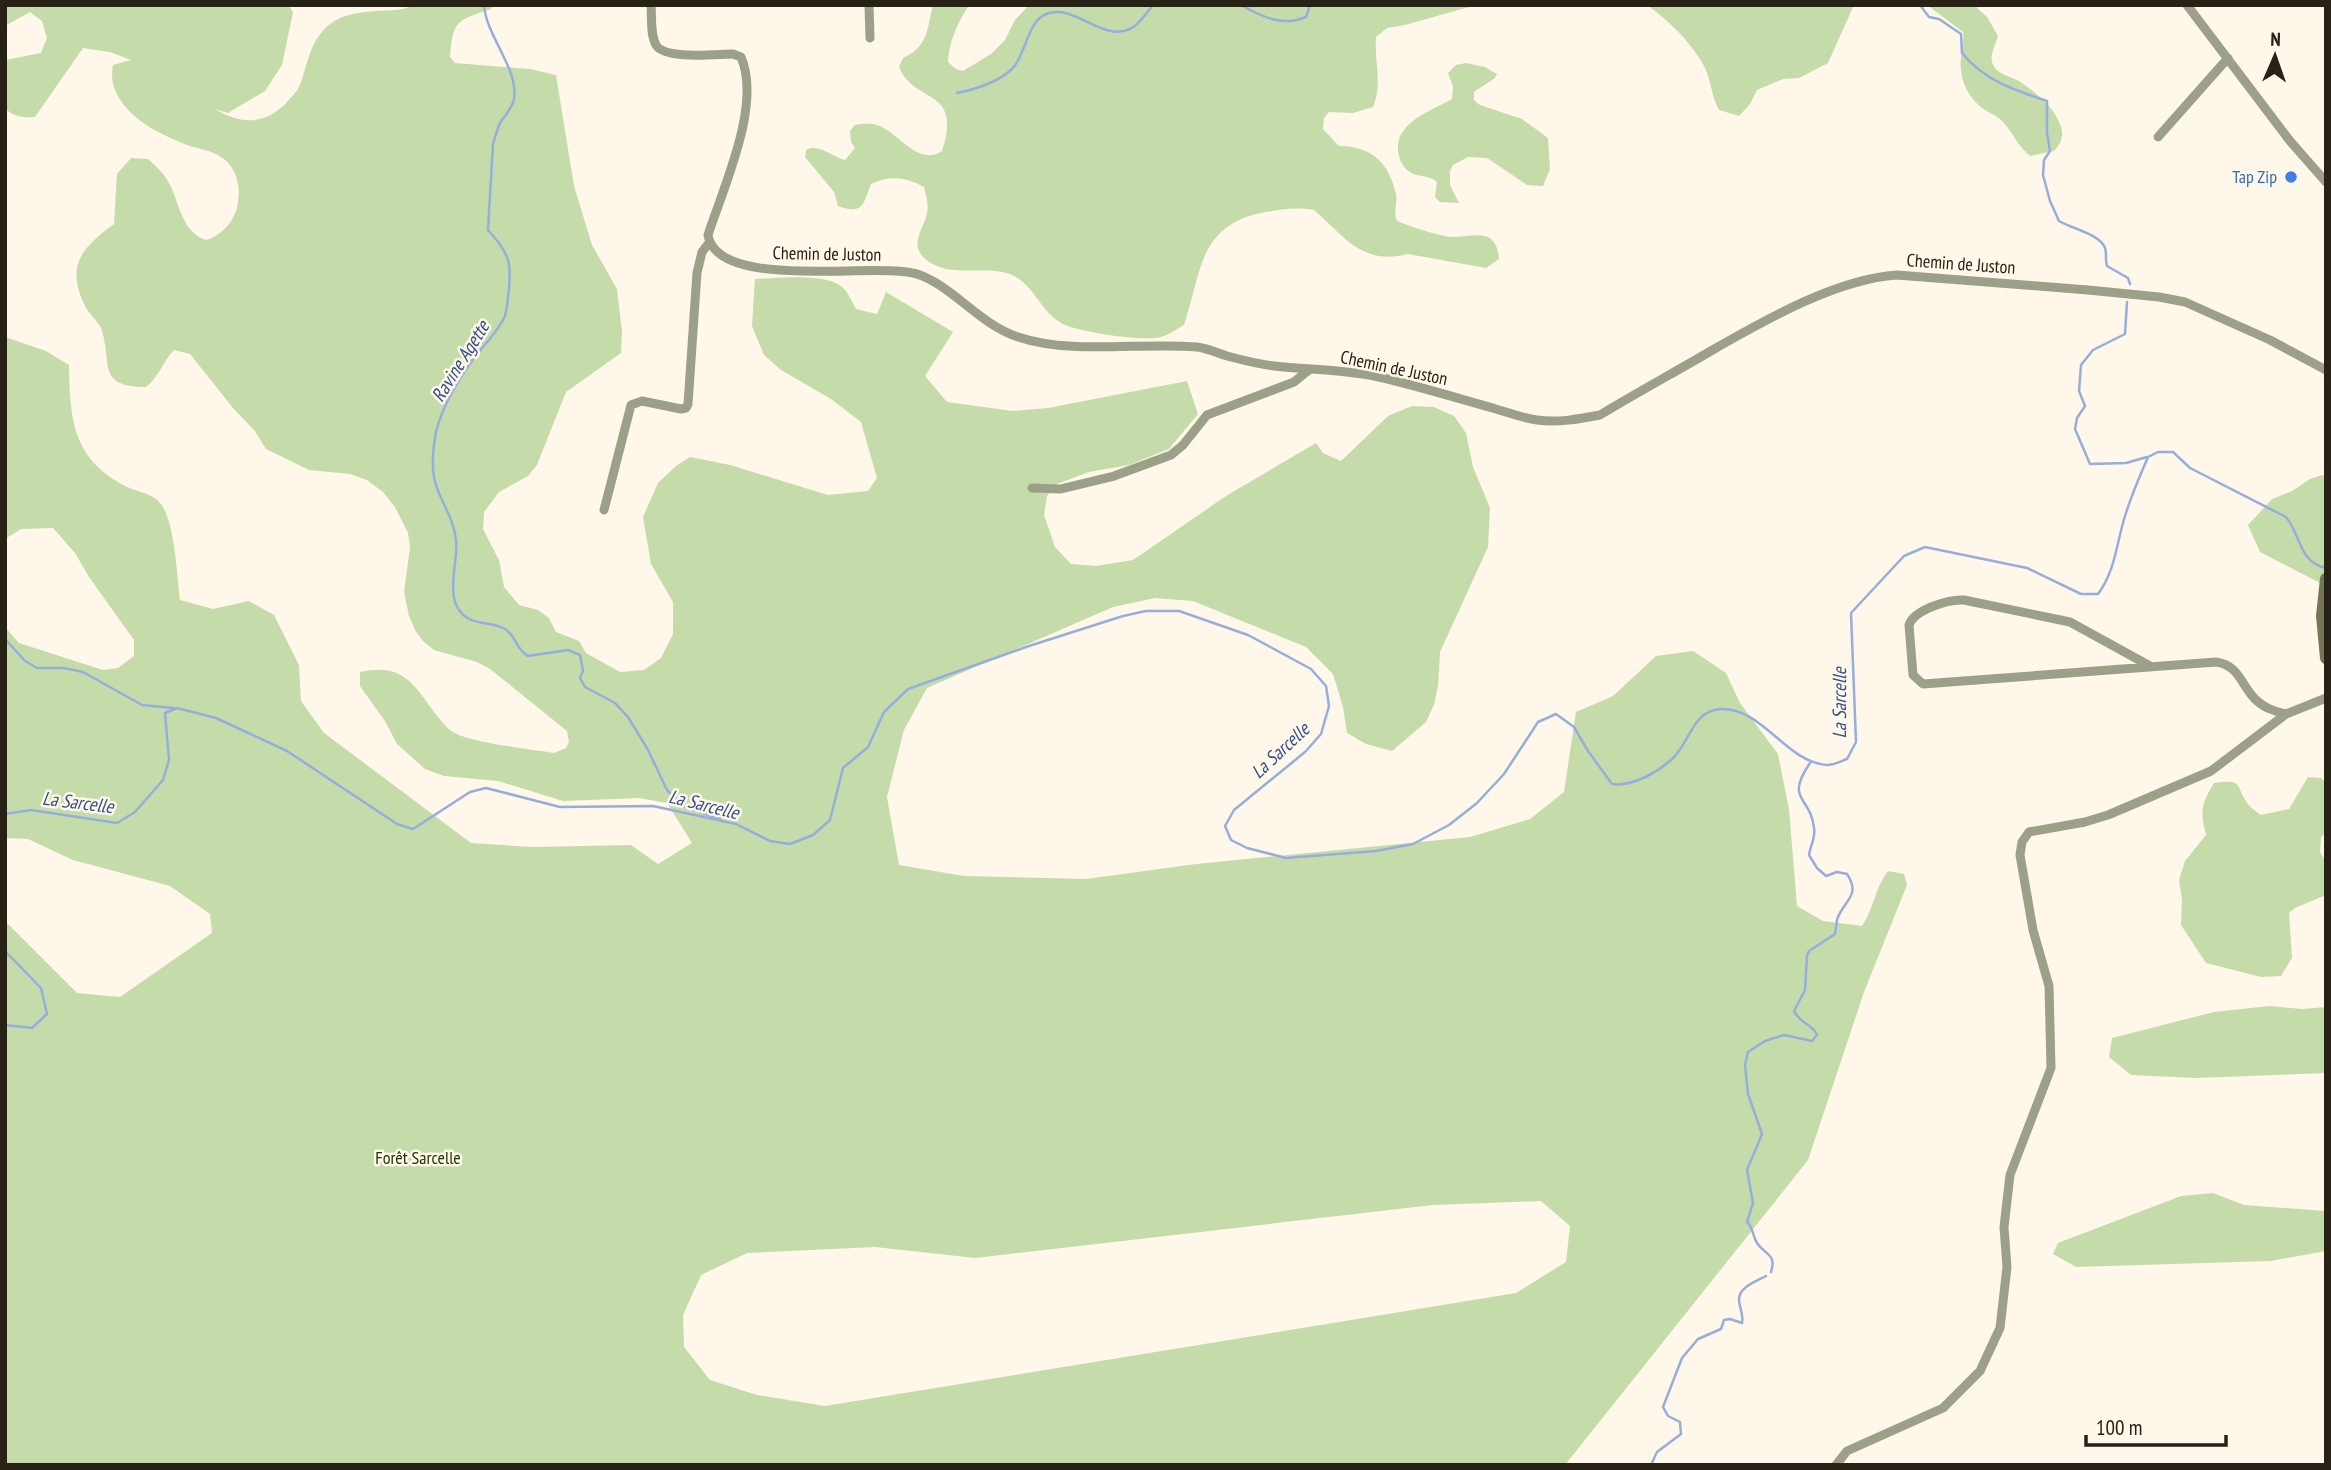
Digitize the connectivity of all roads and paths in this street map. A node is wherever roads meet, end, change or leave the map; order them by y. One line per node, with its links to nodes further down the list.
1 (651, 5): 8 (street)
2 (869, 5): 4 (street)
3 (2187, 5): 5 (street)
4 (870, 38)
5 (2228, 58): 6 (street); 7 (street)
6 (2158, 137)
7 (2326, 182)
8 (709, 243): 9 (street, Chemin de Juston); 12 (street)
9 (1310, 369): 10 (street, Chemin de Juston); 11 (street)
10 (2326, 369)
11 (1032, 488)
12 (604, 510)
13 (2325, 582): 14 (main road)
14 (2326, 658)
15 (2150, 666): 15 (street); 17 (street)
16 (2326, 698): 17 (street)
17 (2286, 714): 18 (street)
18 (1836, 1465)

